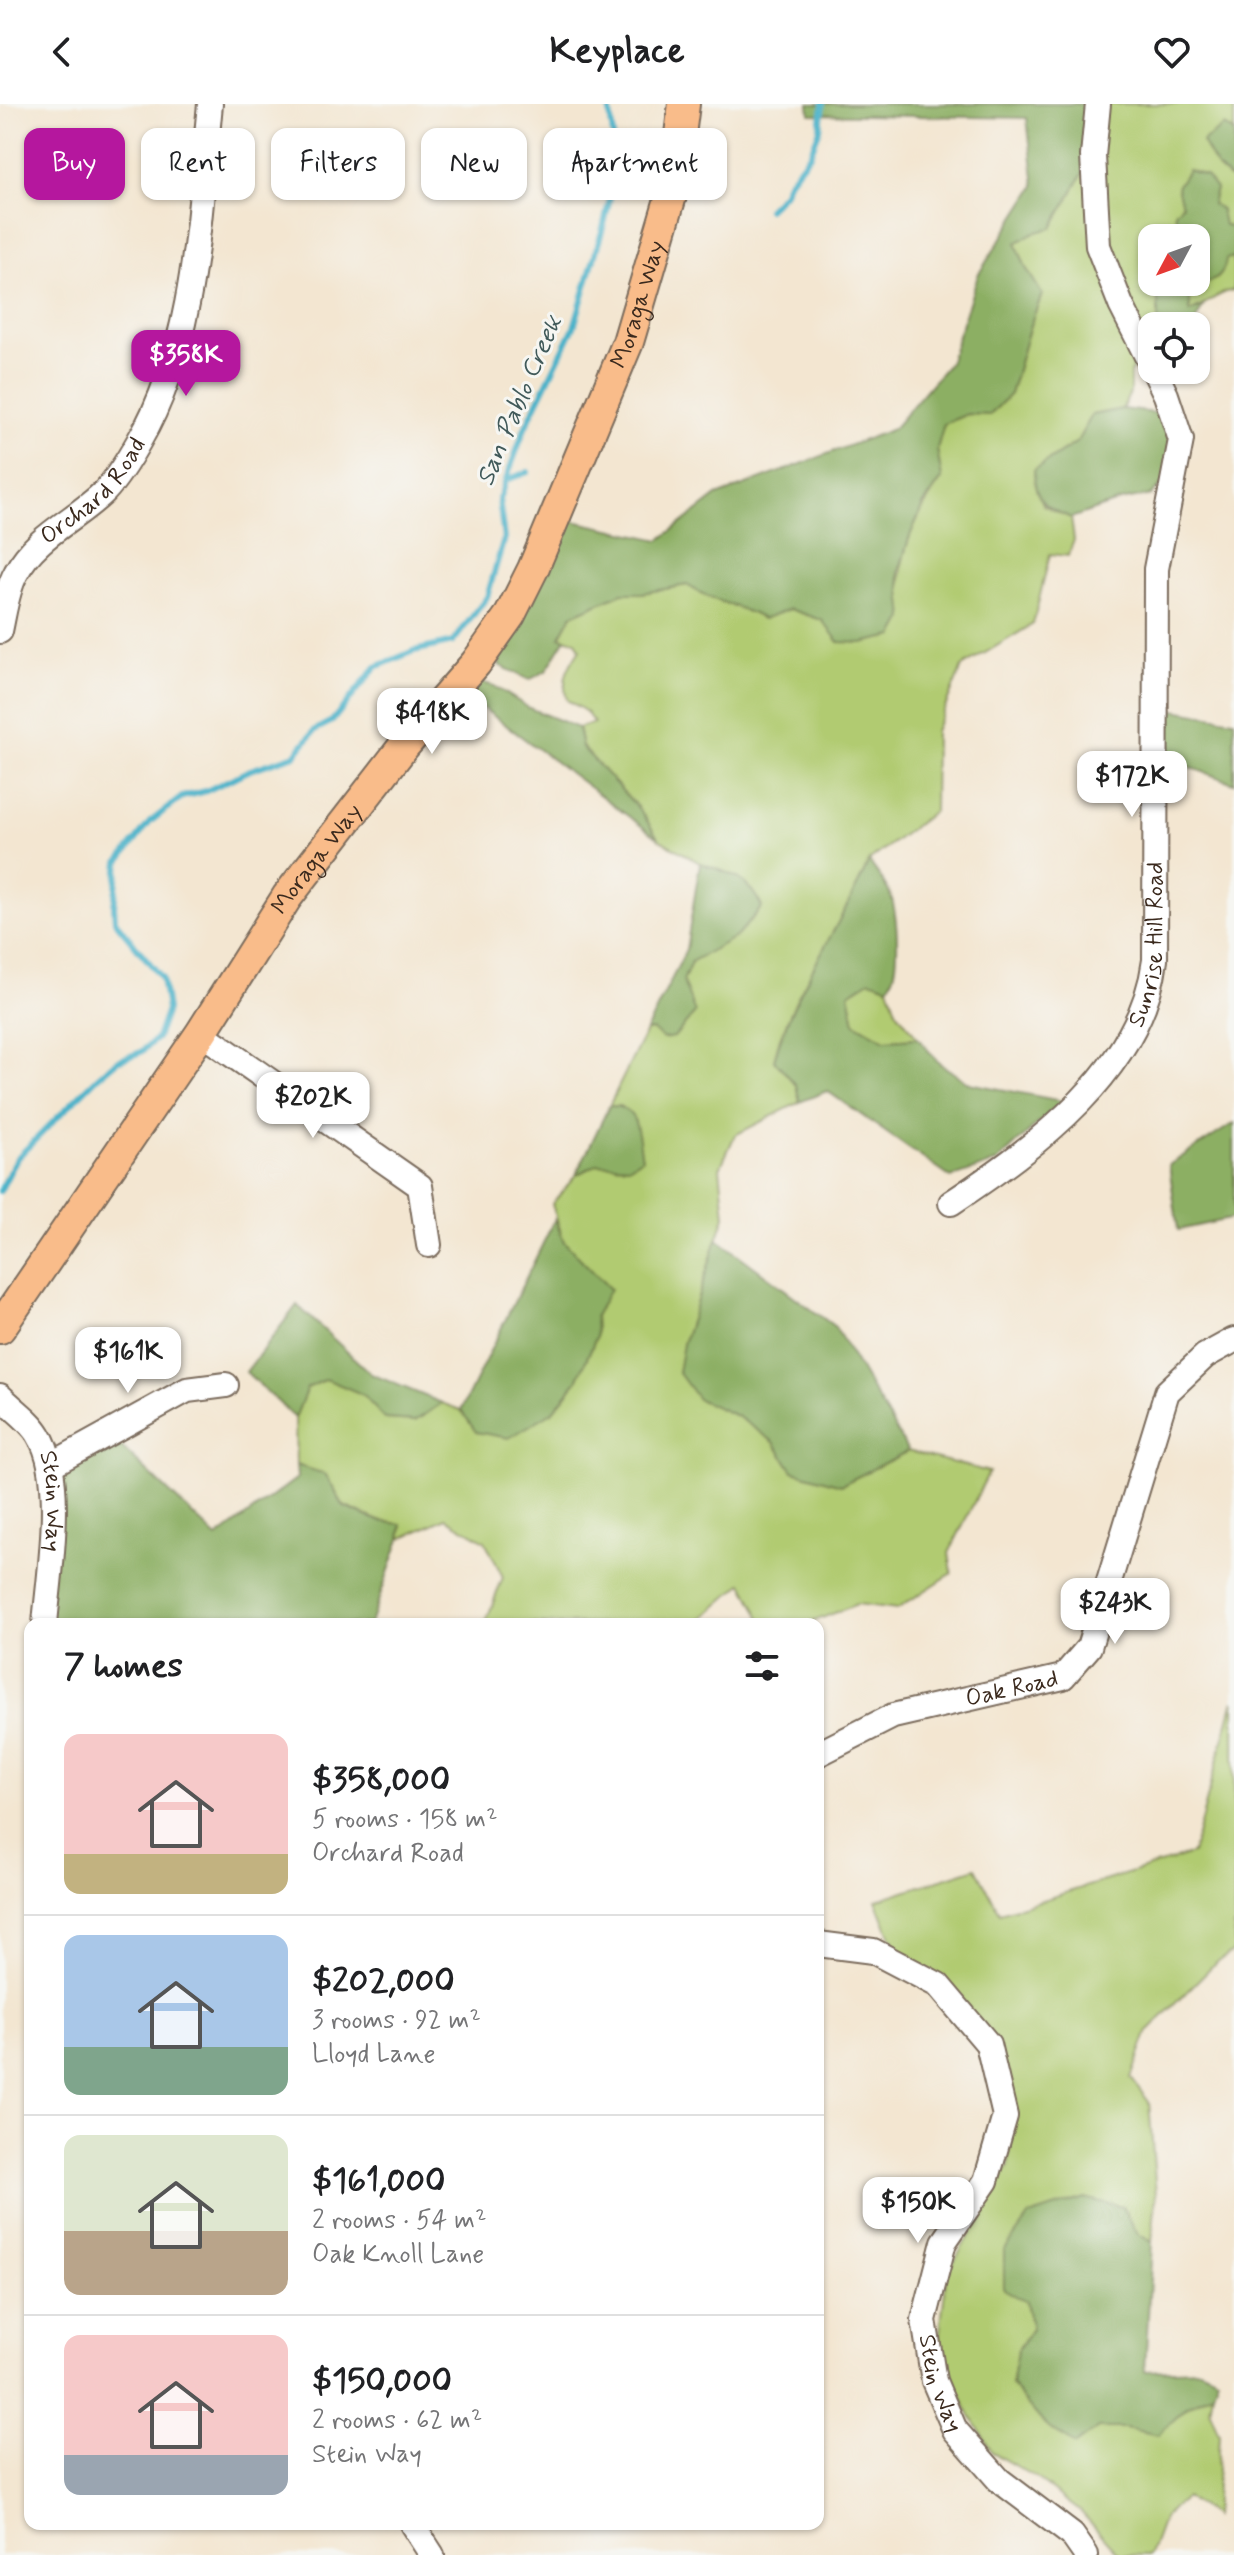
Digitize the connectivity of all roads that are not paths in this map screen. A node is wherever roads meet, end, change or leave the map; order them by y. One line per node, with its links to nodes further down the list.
1 (210, 104): 6 (street, Orchard Road)
2 (684, 104): 7 (main road, Moraga Way)
3 (1098, 104): 4 (street, Sunrise Hill Road)
4 (1138, 338)
5 (1161, 384): 8 (street, Sunrise Hill Road)
6 (0, 631)
7 (201, 1033): 9 (street); 10 (main road, Moraga Way)
8 (951, 1203)
9 (429, 1245)
10 (0, 1328)
11 (1234, 1340): 16 (street, Oak Road)
12 (226, 1385): 14 (street)
13 (0, 1396): 14 (street, Stein Way)
14 (51, 1465): 15 (street, Stein Way)
15 (45, 1618)
16 (824, 1751)
17 (824, 1945): 20 (street, Stein Way)
18 (416, 2530): 19 (street)
19 (432, 2555)
20 (1086, 2555)

